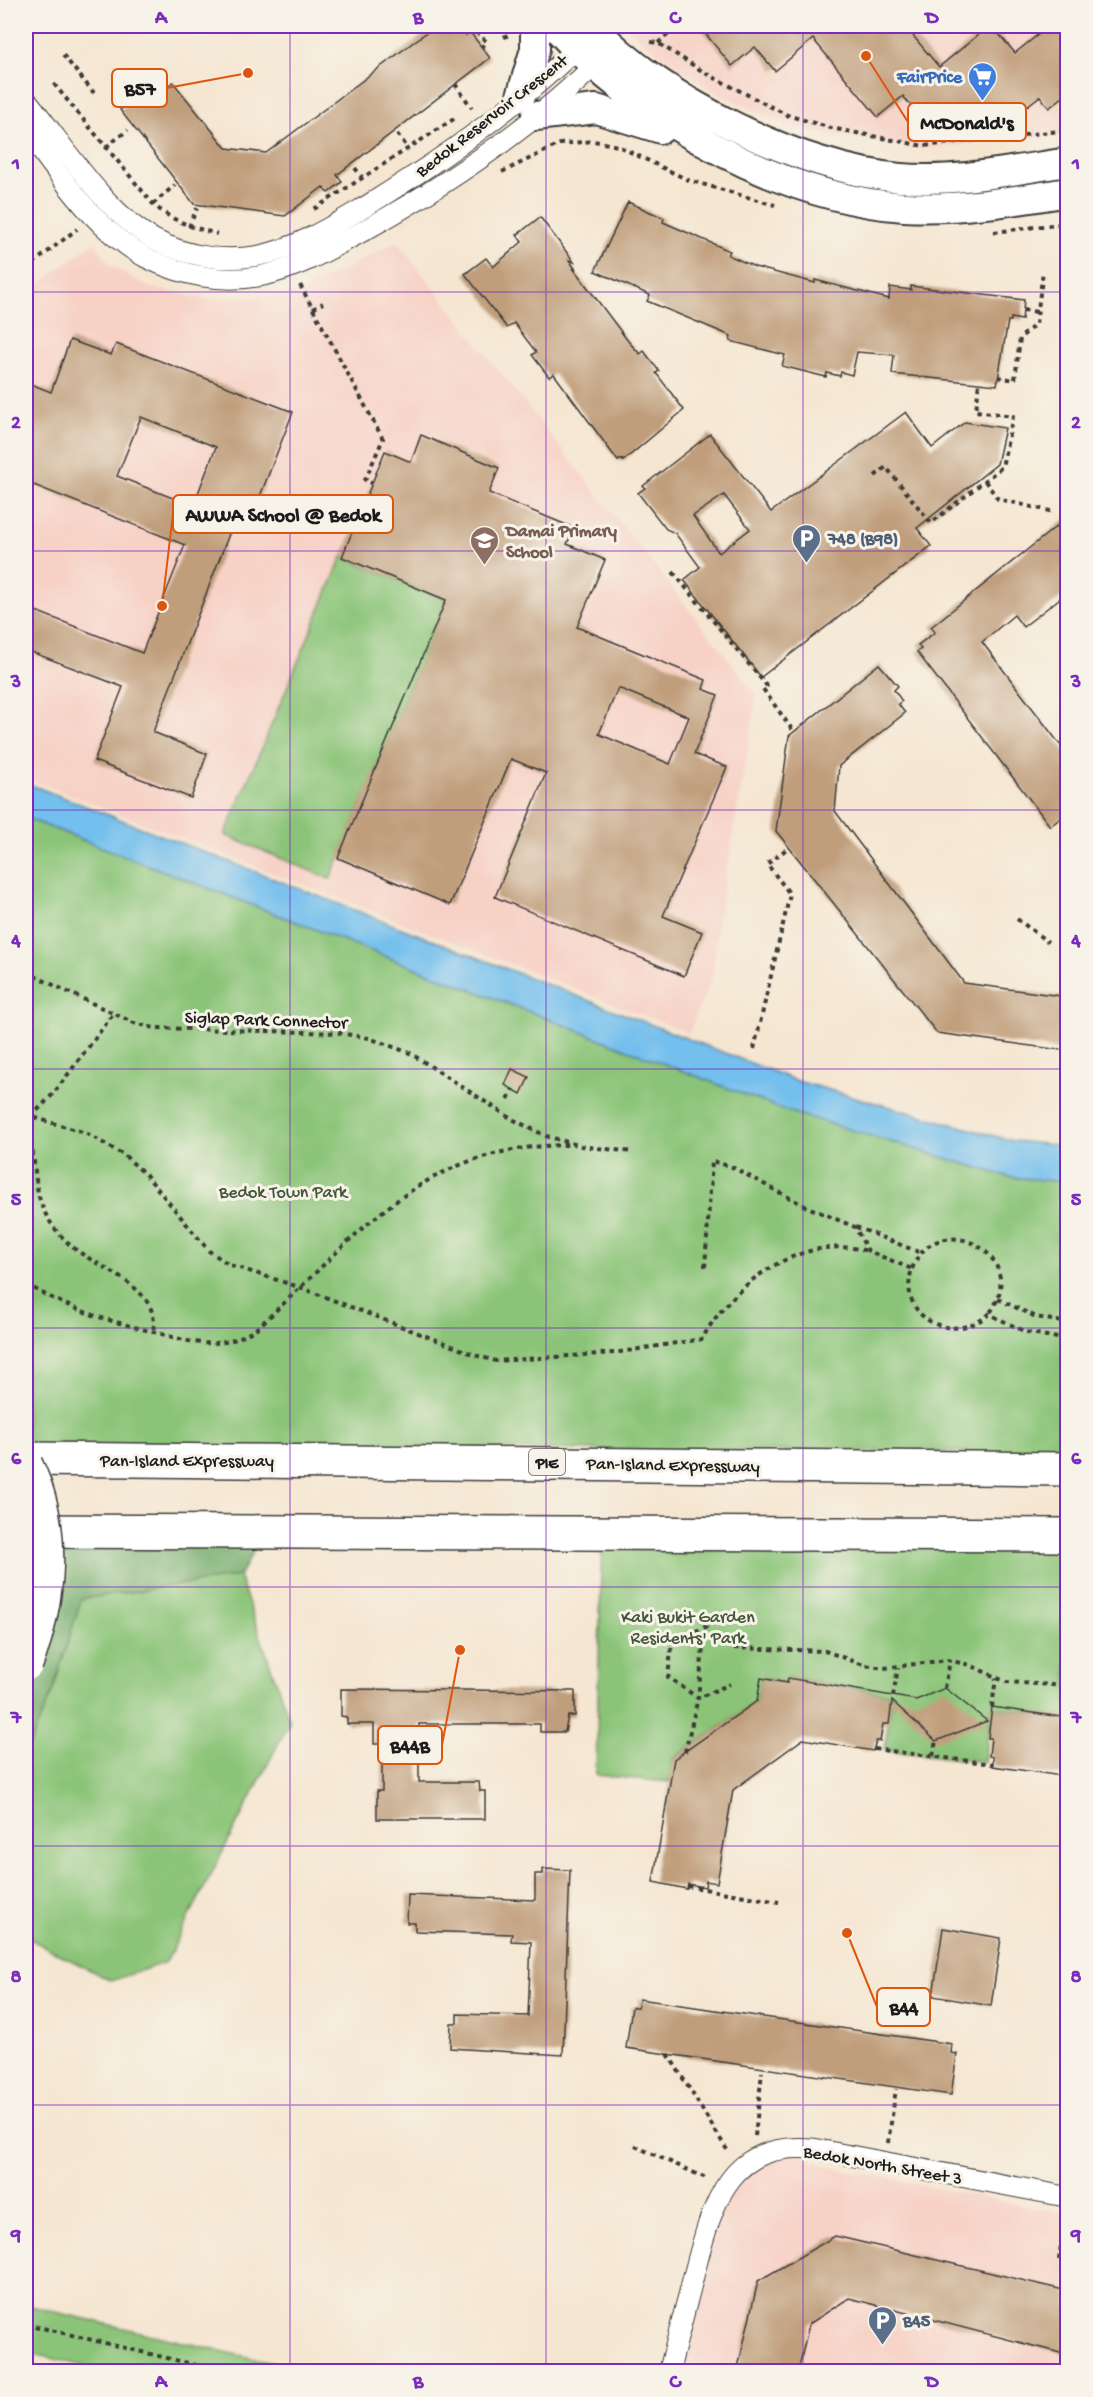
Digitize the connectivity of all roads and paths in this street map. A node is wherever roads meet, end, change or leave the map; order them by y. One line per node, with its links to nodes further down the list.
1 (469, 26): 8 (path)
2 (501, 26): 7 (path)
3 (535, 26): 15 (main road)
4 (555, 26): 6 (main road)
5 (678, 26): 19 (path)
6 (594, 43): 15 (street, Bedok Reservoir Crescent); 23 (main road); 24 (main road)
7 (510, 45)
8 (482, 47)
9 (63, 55): 12 (path)
10 (54, 84): 21 (path)
11 (455, 84): 16 (path)
12 (94, 93)
13 (481, 101): 16 (path)
14 (30, 103): 15 (street, Bedok Reservoir Crescent)
15 (528, 106): 17 (street, Bedok Reservoir Crescent); 23 (main road)
16 (472, 108): 22 (path)
17 (26, 130)
18 (128, 130): 21 (path)
19 (1068, 130)
20 (397, 134): 22 (path)
21 (106, 147): 30 (path)
22 (408, 148): 27 (path)
23 (720, 150): 29 (main road)
24 (1068, 162)
25 (355, 168): 27 (path)
26 (497, 174): 31 (path)
27 (362, 177): 33 (path)
28 (175, 184): 30 (path)
29 (1068, 192)
30 (153, 204): 36 (path)
31 (782, 207)
32 (197, 208): 36 (path)
33 (304, 215)
34 (1068, 223): 37 (path)
35 (82, 225): 39 (path)
36 (189, 227): 38 (path)
37 (993, 231)
38 (221, 236)
39 (26, 269)
40 (1043, 271): 47 (path)
41 (310, 279): 42 (path)
42 (300, 284): 43 (path); 45 (path)
43 (289, 286)
44 (323, 303): 45 (path)
45 (312, 309): 52 (path)
46 (1023, 310): 47 (path)
47 (1038, 312): 48 (path)
48 (998, 377)
49 (979, 382): 51 (path)
50 (875, 476): 51 (path)
51 (985, 481): 53 (path)
52 (372, 483)
53 (1054, 512)
54 (673, 572): 55 (path)
55 (794, 732)
56 (789, 847): 61 (path)
57 (1017, 919): 58 (path)
58 (1048, 942)
59 (26, 972): 60 (path, Siglap Park Connector)
60 (114, 1013): 65 (path); 67 (path, Siglap Park Connector)
61 (754, 1049)
62 (513, 1089): 63 (path)
63 (508, 1099)
64 (26, 1115): 65 (path)
65 (31, 1117): 77 (path)
66 (26, 1125): 70 (path)
67 (581, 1146): 68 (path, Siglap Park Connector); 77 (path)
68 (633, 1152)
69 (26, 1185): 70 (path)
70 (35, 1188): 81 (path)
71 (855, 1227): 72 (path); 73 (path); 74 (path)
72 (868, 1251): 75 (path); 77 (path)
73 (921, 1253): 75 (path); 78 (path)
74 (705, 1267)
75 (912, 1269): 79 (path)
76 (26, 1284): 81 (path)
77 (299, 1287): 81 (path)
78 (998, 1299): 79 (path); 80 (path)
79 (989, 1314): 82 (path)
80 (1068, 1323)
81 (153, 1332)
82 (1068, 1340)
83 (26, 1459): 85 (highway, Pan-Island Expressway / PIE)
84 (26, 1465): 90 (highway, bridge)
85 (1068, 1468)
86 (26, 1531): 87 (highway)
87 (1068, 1535)
88 (734, 1648): 91 (path)
89 (950, 1660): 91 (path); 92 (path); 95 (path)
90 (26, 1664)
91 (898, 1668): 96 (path)
92 (996, 1678): 94 (path); 98 (path)
93 (730, 1684): 97 (path)
94 (1068, 1686)
95 (945, 1688)
96 (893, 1696)
97 (698, 1698): 97 (path); 101 (path)
98 (992, 1707)
99 (936, 1741): 102 (path)
100 (874, 1749): 102 (path)
101 (685, 1752)
102 (933, 1756): 103 (path)
103 (993, 1764)
104 (687, 1886): 105 (path)
105 (779, 1902)
106 (668, 2054): 112 (path)
107 (762, 2072): 109 (path)
108 (896, 2089): 111 (path)
109 (754, 2143)
110 (635, 2146): 113 (path)
111 (887, 2150)
112 (735, 2153)
113 (709, 2179)
114 (1068, 2197): 119 (street, Bedok North Street 3)
115 (1063, 2226): 116 (path)
116 (1059, 2260)
117 (26, 2324): 118 (path)
118 (225, 2372)
119 (669, 2372)

